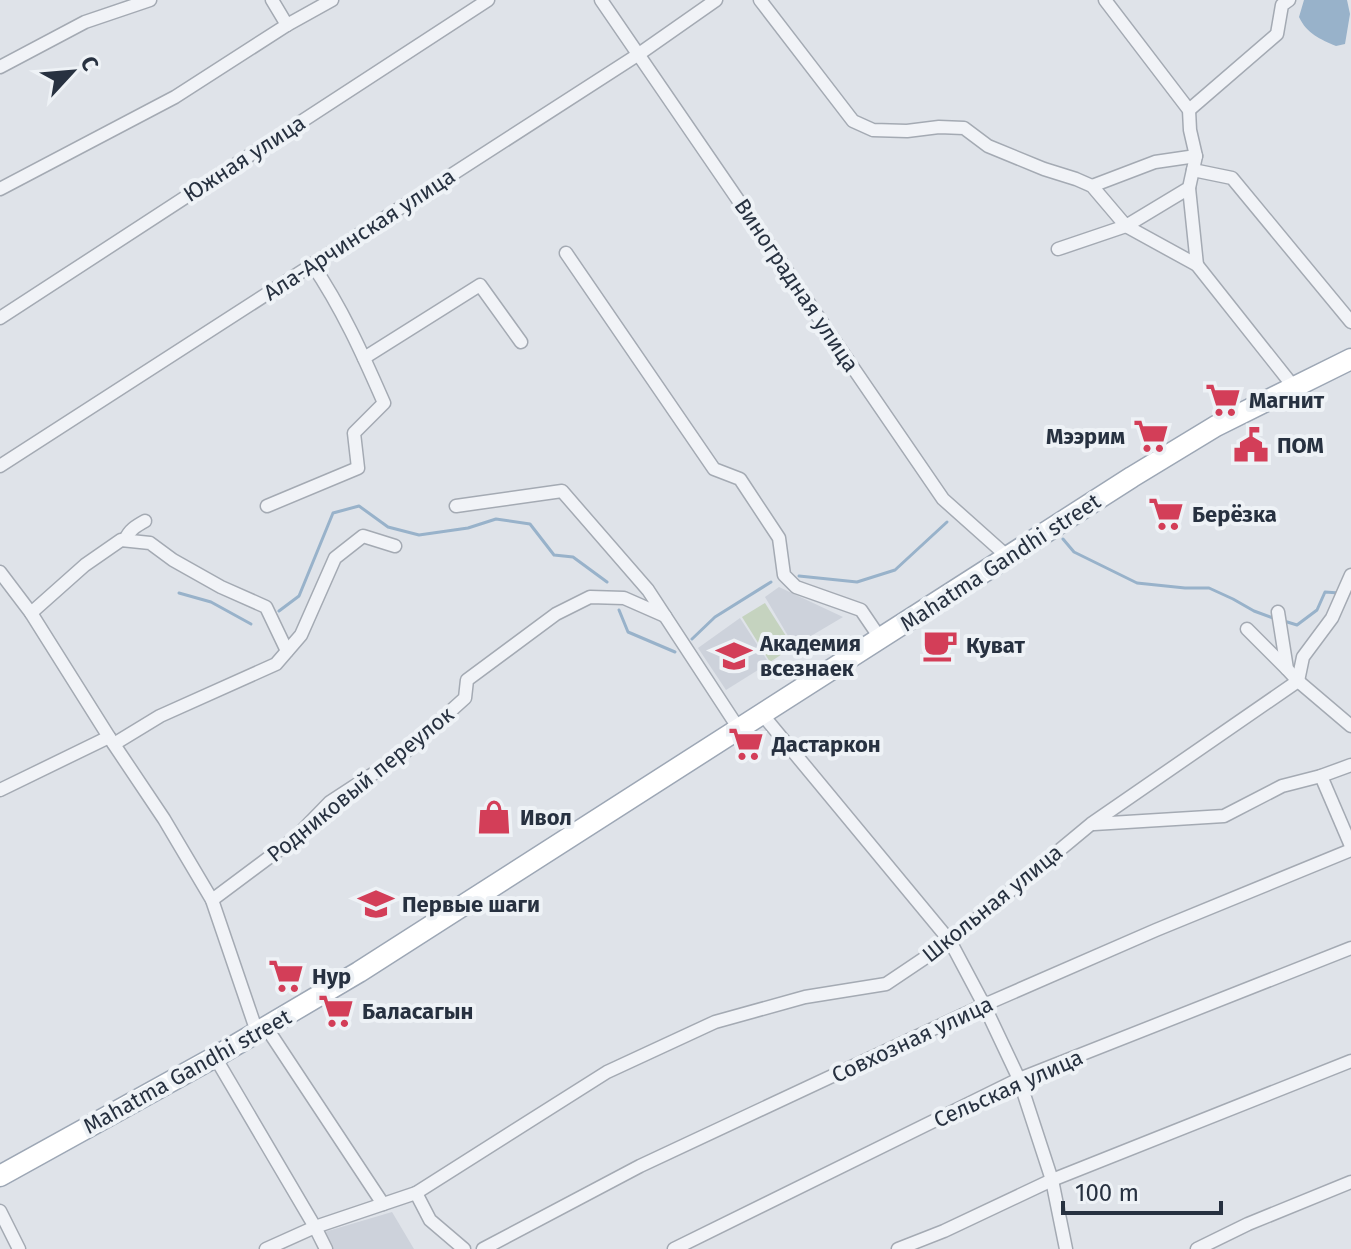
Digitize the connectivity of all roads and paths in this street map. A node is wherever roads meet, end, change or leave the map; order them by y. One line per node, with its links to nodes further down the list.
1 (150, 0): 12 (street)
2 (272, 0): 10 (street)
3 (332, 0): 10 (street)
4 (488, 0): 24 (street, Южная улица)
5 (601, 0): 11 (street, Виноградная улица)
6 (716, 0): 11 (street, Ала-Арчинская улица)
7 (760, 0): 16 (street)
8 (1105, 0): 13 (street)
9 (1282, 2): 13 (street)
10 (287, 25): 18 (street)
11 (639, 54): 22 (street, Ала-Арчинская улица); 36 (street, Виноградная улица)
12 (0, 67)
13 (1189, 110): 14 (street)
14 (1196, 156): 15 (street); 16 (street)
15 (1193, 170): 17 (street); 25 (street)
16 (1092, 186): 19 (street)
17 (1189, 188): 19 (street); 23 (street)
18 (0, 189)
19 (1126, 226): 20 (street); 23 (street)
20 (1058, 249)
21 (566, 253): 43 (street)
22 (312, 264): 27 (street); 30 (street, Ала-Арчинская улица)
23 (1197, 265): 29 (street)
24 (0, 318)
25 (1351, 322)
26 (521, 342): 27 (street)
27 (364, 358): 31 (street)
28 (1351, 359): 29 (main road, Mahatma Gandhi street)
29 (1293, 386): 36 (main road, Mahatma Gandhi street)
30 (0, 466)
31 (267, 506)
32 (456, 506): 41 (street)
33 (145, 521): 34 (street)
34 (125, 540): 40 (street); 44 (street)
35 (395, 546): 44 (street)
36 (1008, 557): 43 (main road, Mahatma Gandhi street)
37 (0, 572): 40 (street)
38 (1351, 575): 46 (street)
39 (1278, 612): 45 (street)
40 (31, 613): 50 (street)
41 (665, 616): 49 (street); 56 (street, Родниковый переулок)
42 (1247, 629): 45 (street)
43 (880, 638): 47 (main road, Mahatma Gandhi street)
44 (287, 651): 50 (street)
45 (1287, 669): 46 (street)
46 (1298, 681): 48 (street); 54 (street, Школьная улица)
47 (762, 714): 49 (main road, Mahatma Gandhi street); 57 (street)
48 (1351, 726)
49 (739, 729): 60 (main road, Mahatma Gandhi street)
50 (112, 740): 53 (street); 56 (street)
51 (1351, 765): 52 (street)
52 (1321, 776): 54 (street); 55 (street)
53 (0, 790)
54 (1091, 824): 57 (street, Школьная улица)
55 (1351, 848): 59 (street, Совхозная улица)
56 (212, 900): 60 (street)
57 (950, 941): 59 (street); 67 (street, Школьная улица)
58 (1351, 948): 63 (street, Сельская улица)
59 (984, 1005): 63 (street); 75 (street, Совхозная улица)
60 (262, 1030): 61 (main road, Mahatma Gandhi street); 68 (street)
61 (215, 1057): 64 (main road, Mahatma Gandhi street); 70 (street)
62 (1351, 1061): 65 (street)
63 (1019, 1079): 65 (street); 76 (street, Сельская улица)
64 (0, 1176)
65 (1052, 1180): 77 (street); 78 (street)
66 (1351, 1182): 79 (street)
67 (416, 1193): 68 (street, Школьная улица); 74 (street)
68 (383, 1204): 70 (street, Школьная улица)
69 (0, 1211): 71 (street)
70 (315, 1227): 72 (street, Школьная улица); 73 (street)
71 (19, 1249)
72 (266, 1249)
73 (326, 1249)
74 (464, 1249)
75 (483, 1249)
76 (674, 1249)
77 (898, 1249)
78 (1066, 1249)
79 (1197, 1249)

